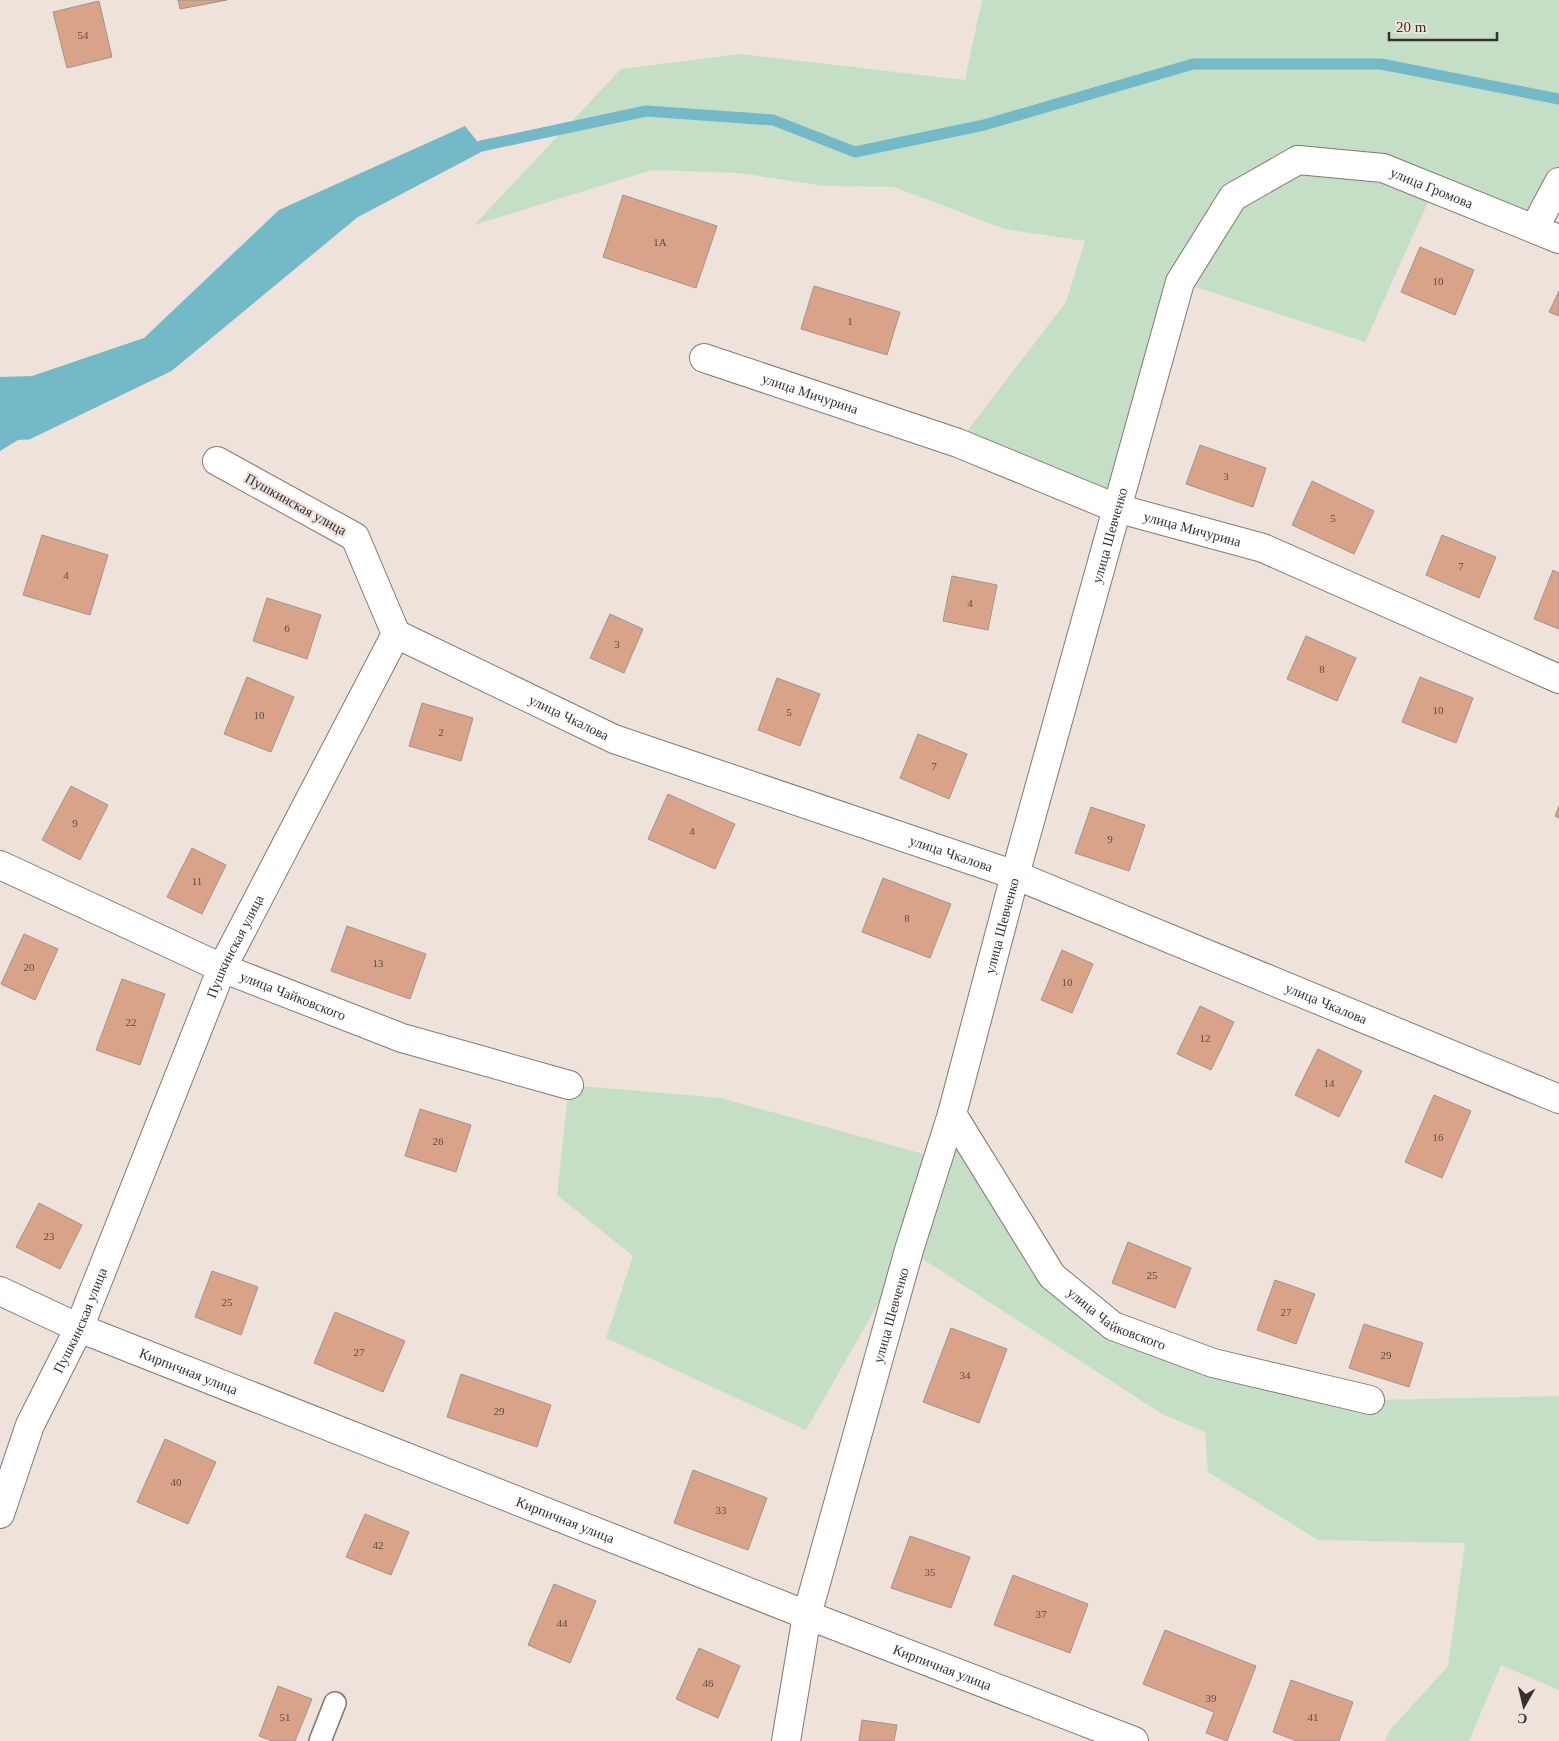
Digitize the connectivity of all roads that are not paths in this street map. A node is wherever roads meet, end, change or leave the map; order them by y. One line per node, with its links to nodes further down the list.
1 (1298, 160): 3 (street, улица Громова); 6 (street, улица Шевченко)
2 (1559, 182): 3 (street)
3 (1547, 233)
4 (704, 358): 6 (street, улица Мичурина)
5 (217, 461): 7 (street, Пушкинская улица)
6 (1116, 508): 8 (street, улица Мичурина); 10 (street, улица Шевченко)
7 (396, 634): 10 (street, улица Чкалова); 11 (street, Пушкинская улица)
8 (1559, 678)
9 (0, 865): 11 (street, улица Чайковского)
10 (1015, 874): 13 (street, улица Чкалова); 14 (street, улица Шевченко)
11 (222, 968): 12 (street, улица Чайковского); 16 (street, Пушкинская улица)
12 (569, 1085)
13 (1559, 1099)
14 (952, 1114): 17 (street, улица Чайковского); 19 (street, улица Шевченко)
15 (0, 1291): 16 (street, Кирпичная улица)
16 (79, 1328): 18 (street, Пушкинская улица); 19 (street, Кирпичная улица)
17 (1370, 1400)
18 (0, 1514)
19 (807, 1615): 22 (street, улица Шевченко); 23 (street, Кирпичная улица)
20 (335, 1703): 21 (lane)
21 (320, 1741)
22 (786, 1741)
23 (1134, 1741)

